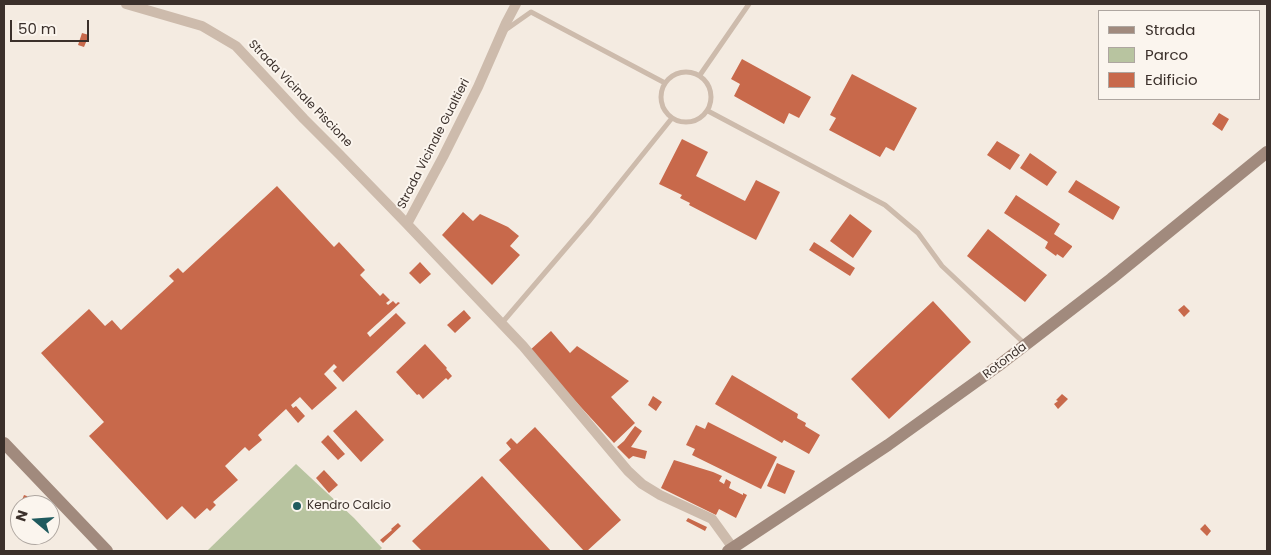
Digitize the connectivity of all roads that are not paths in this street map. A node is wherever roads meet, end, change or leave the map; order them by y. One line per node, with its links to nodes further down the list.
1 (126, 4): 10 (street, Strada Vicinale Piscione)
2 (516, 4): 4 (street, Strada Vicinale Gualtieri)
3 (749, 4): 5 (lane)
4 (501, 33): 6 (lane); 10 (street, Strada Vicinale Gualtieri)
5 (700, 75): 6 (lane); 7 (lane)
6 (665, 83): 8 (lane)
7 (708, 111): 8 (lane); 12 (lane)
8 (672, 118): 11 (lane)
9 (1267, 152): 12 (main road, Rotonda)
10 (407, 224): 11 (street, Strada Vicinale Gualtieri)
11 (501, 324): 14 (street, Strada Vicinale Gualtieri)
12 (1026, 345): 14 (main road, Rotonda)
13 (4, 443): 15 (main road)
14 (731, 550)
15 (107, 551)

